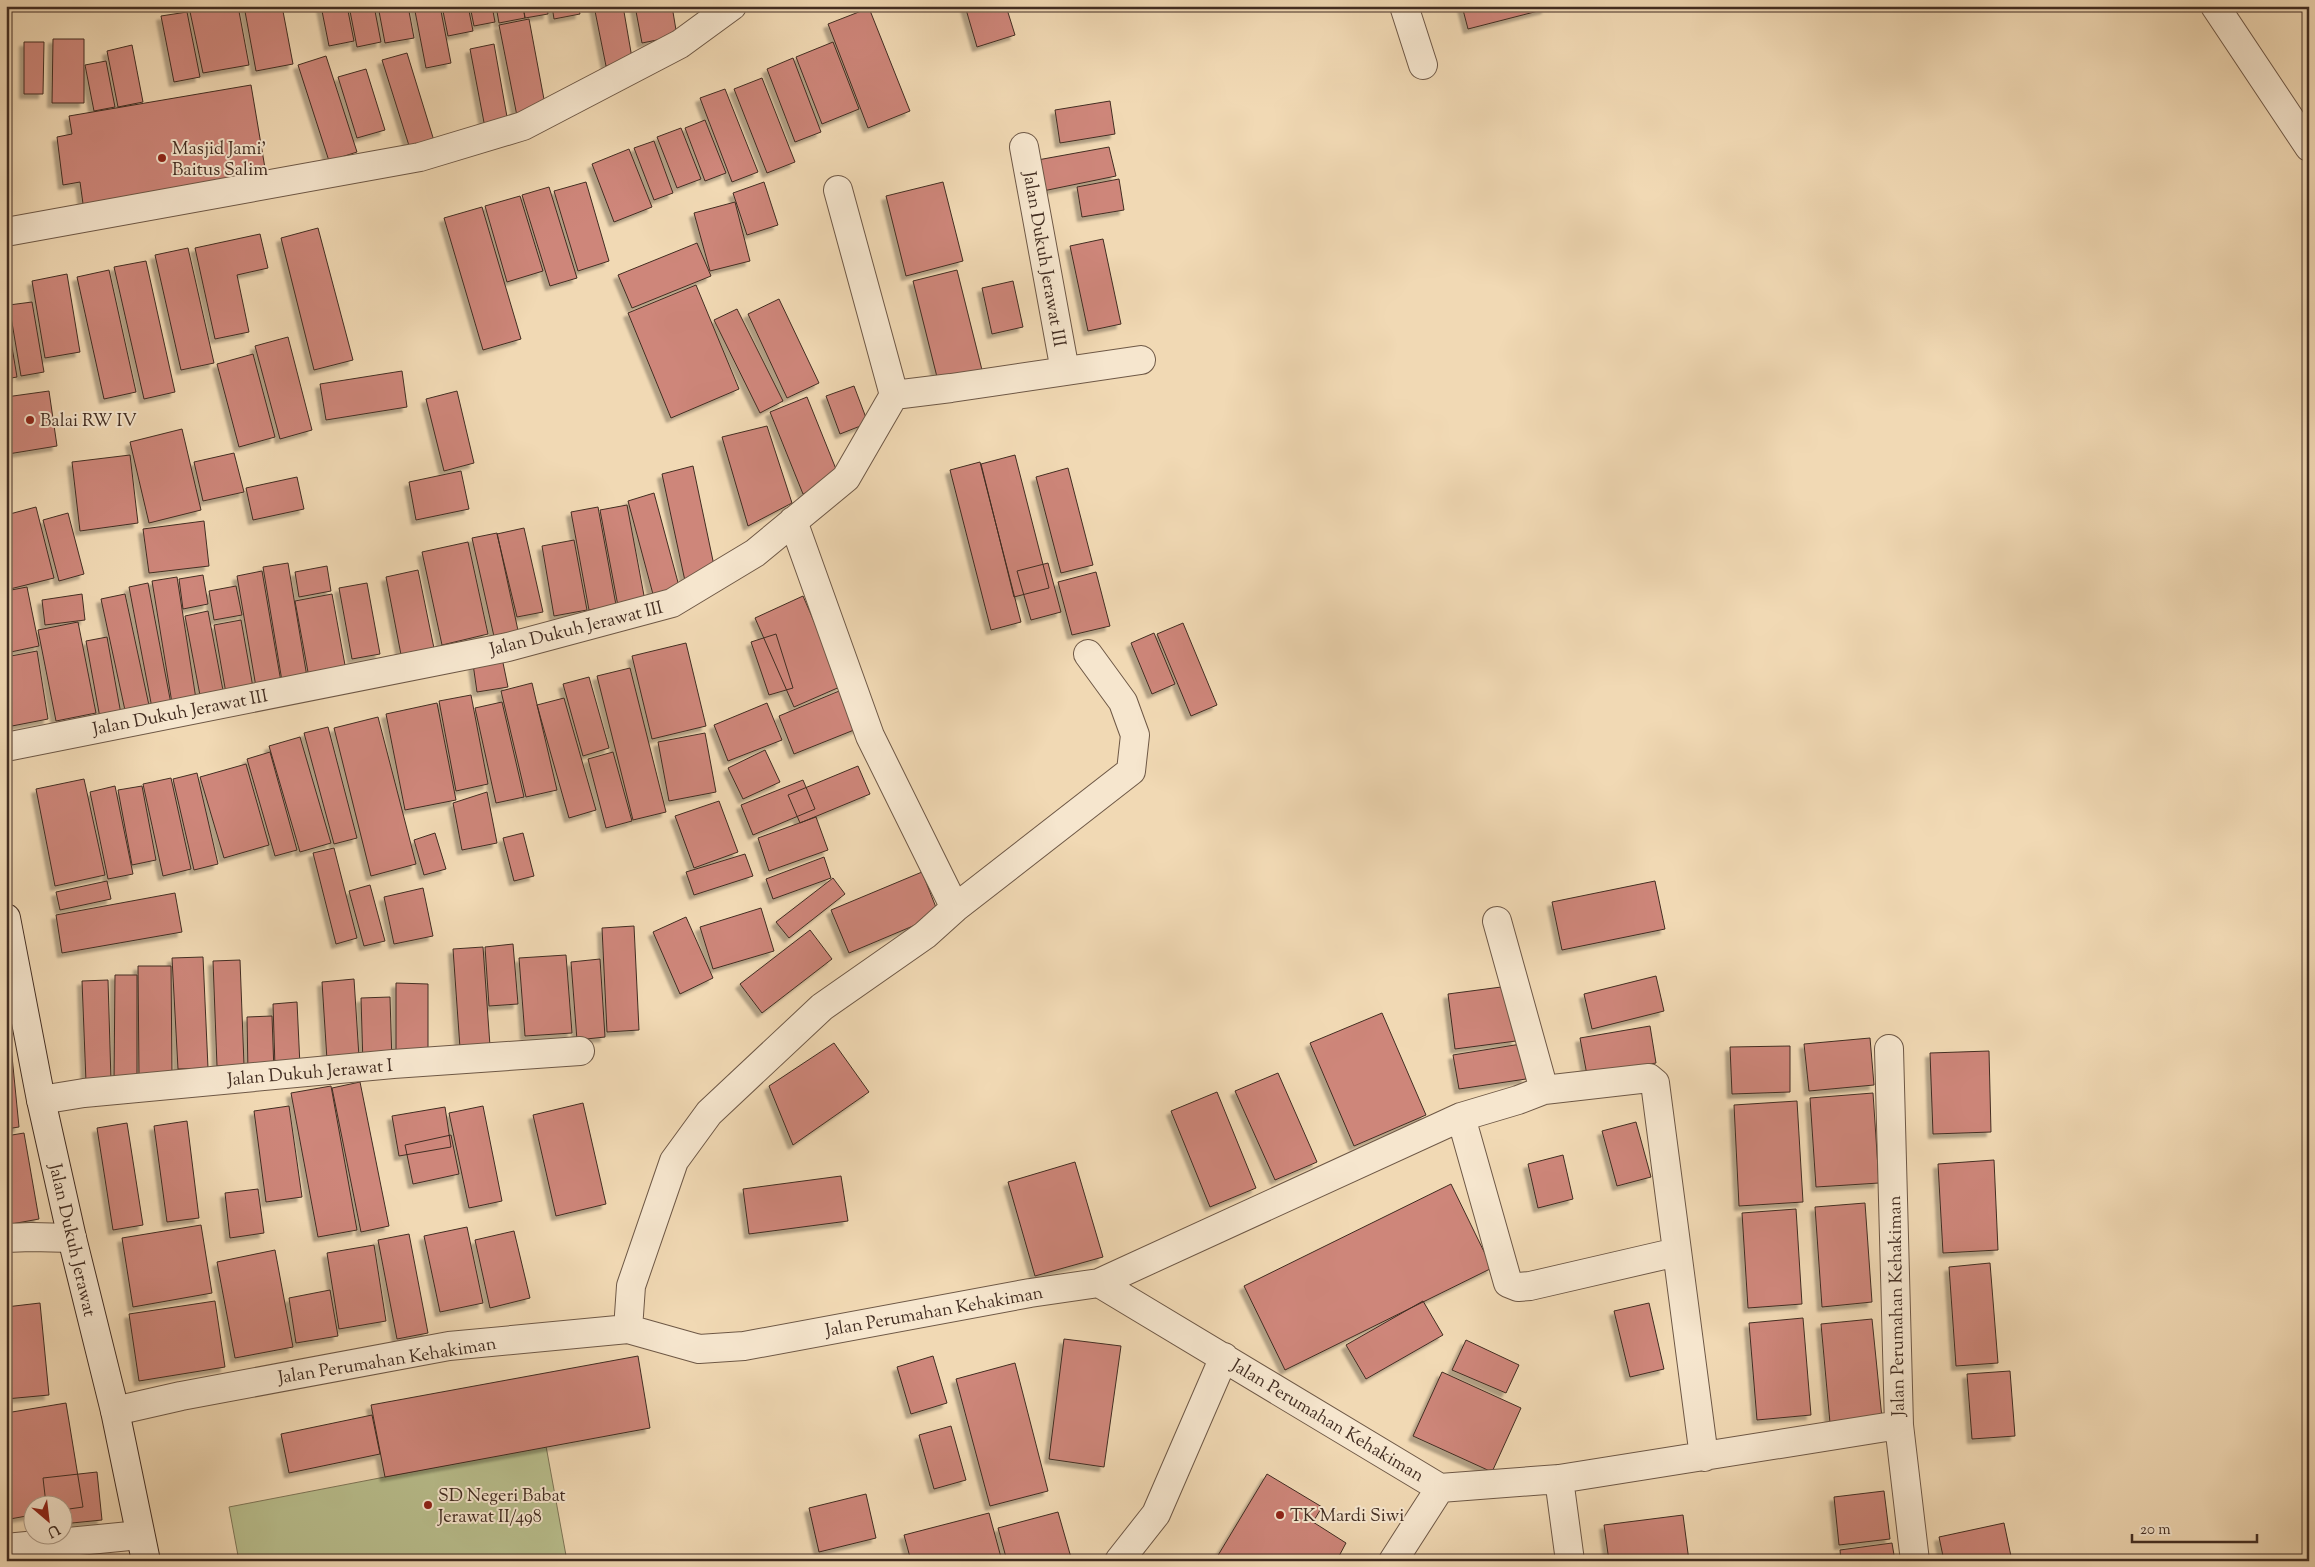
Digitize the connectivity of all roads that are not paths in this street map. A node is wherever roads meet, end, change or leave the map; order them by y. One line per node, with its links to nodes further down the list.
1 (732, 6): 8 (street)
2 (1404, 6): 4 (street)
3 (2215, 6): 6 (street)
4 (1423, 65)
5 (1024, 147): 10 (street, Jalan Dukuh Jerawat III)
6 (2309, 147)
7 (838, 190): 11 (street)
8 (6, 232)
9 (1141, 360): 10 (street, Jalan Dukuh Jerawat III)
10 (1065, 371): 11 (street, Jalan Dukuh Jerawat III)
11 (894, 395): 12 (street, Jalan Dukuh Jerawat III)
12 (793, 521): 14 (street, Jalan Dukuh Jerawat III); 15 (street)
13 (1088, 654): 15 (street)
14 (6, 747)
15 (955, 908): 27 (street)
16 (6, 918): 21 (street, Jalan Dukuh Jerawat)
17 (1497, 920): 20 (street)
18 (1889, 1049): 30 (street, Jalan Perumahan Kehakiman)
19 (580, 1051): 21 (street, Jalan Dukuh Jerawat I)
20 (1544, 1090): 22 (street); 25 (street)
21 (41, 1100): 24 (street, Jalan Dukuh Jerawat)
22 (1461, 1117): 25 (street); 26 (street)
23 (6, 1238): 24 (street)
24 (72, 1238): 29 (street, Jalan Dukuh Jerawat)
25 (1677, 1252): 31 (street)
26 (1099, 1283): 27 (street, Jalan Perumahan Kehakiman); 28 (street, Jalan Perumahan Kehakiman)
27 (628, 1329): 29 (street, Jalan Perumahan Kehakiman)
28 (1224, 1357): 33 (street, Jalan Perumahan Kehakiman); 37 (street)
29 (115, 1411): 34 (street, Jalan Dukuh Jerawat)
30 (1899, 1425): 31 (street, Jalan Perumahan Kehakiman); 40 (street)
31 (1704, 1457): 32 (street, Jalan Perumahan Kehakiman)
32 (1559, 1479): 33 (street, Jalan Perumahan Kehakiman); 39 (street)
33 (1440, 1488): 38 (street)
34 (140, 1535): 35 (street); 36 (street, Jalan Dukuh Jerawat)
35 (6, 1548)
36 (146, 1561)
37 (1119, 1561)
38 (1393, 1561)
39 (1570, 1561)
40 (1915, 1561)

